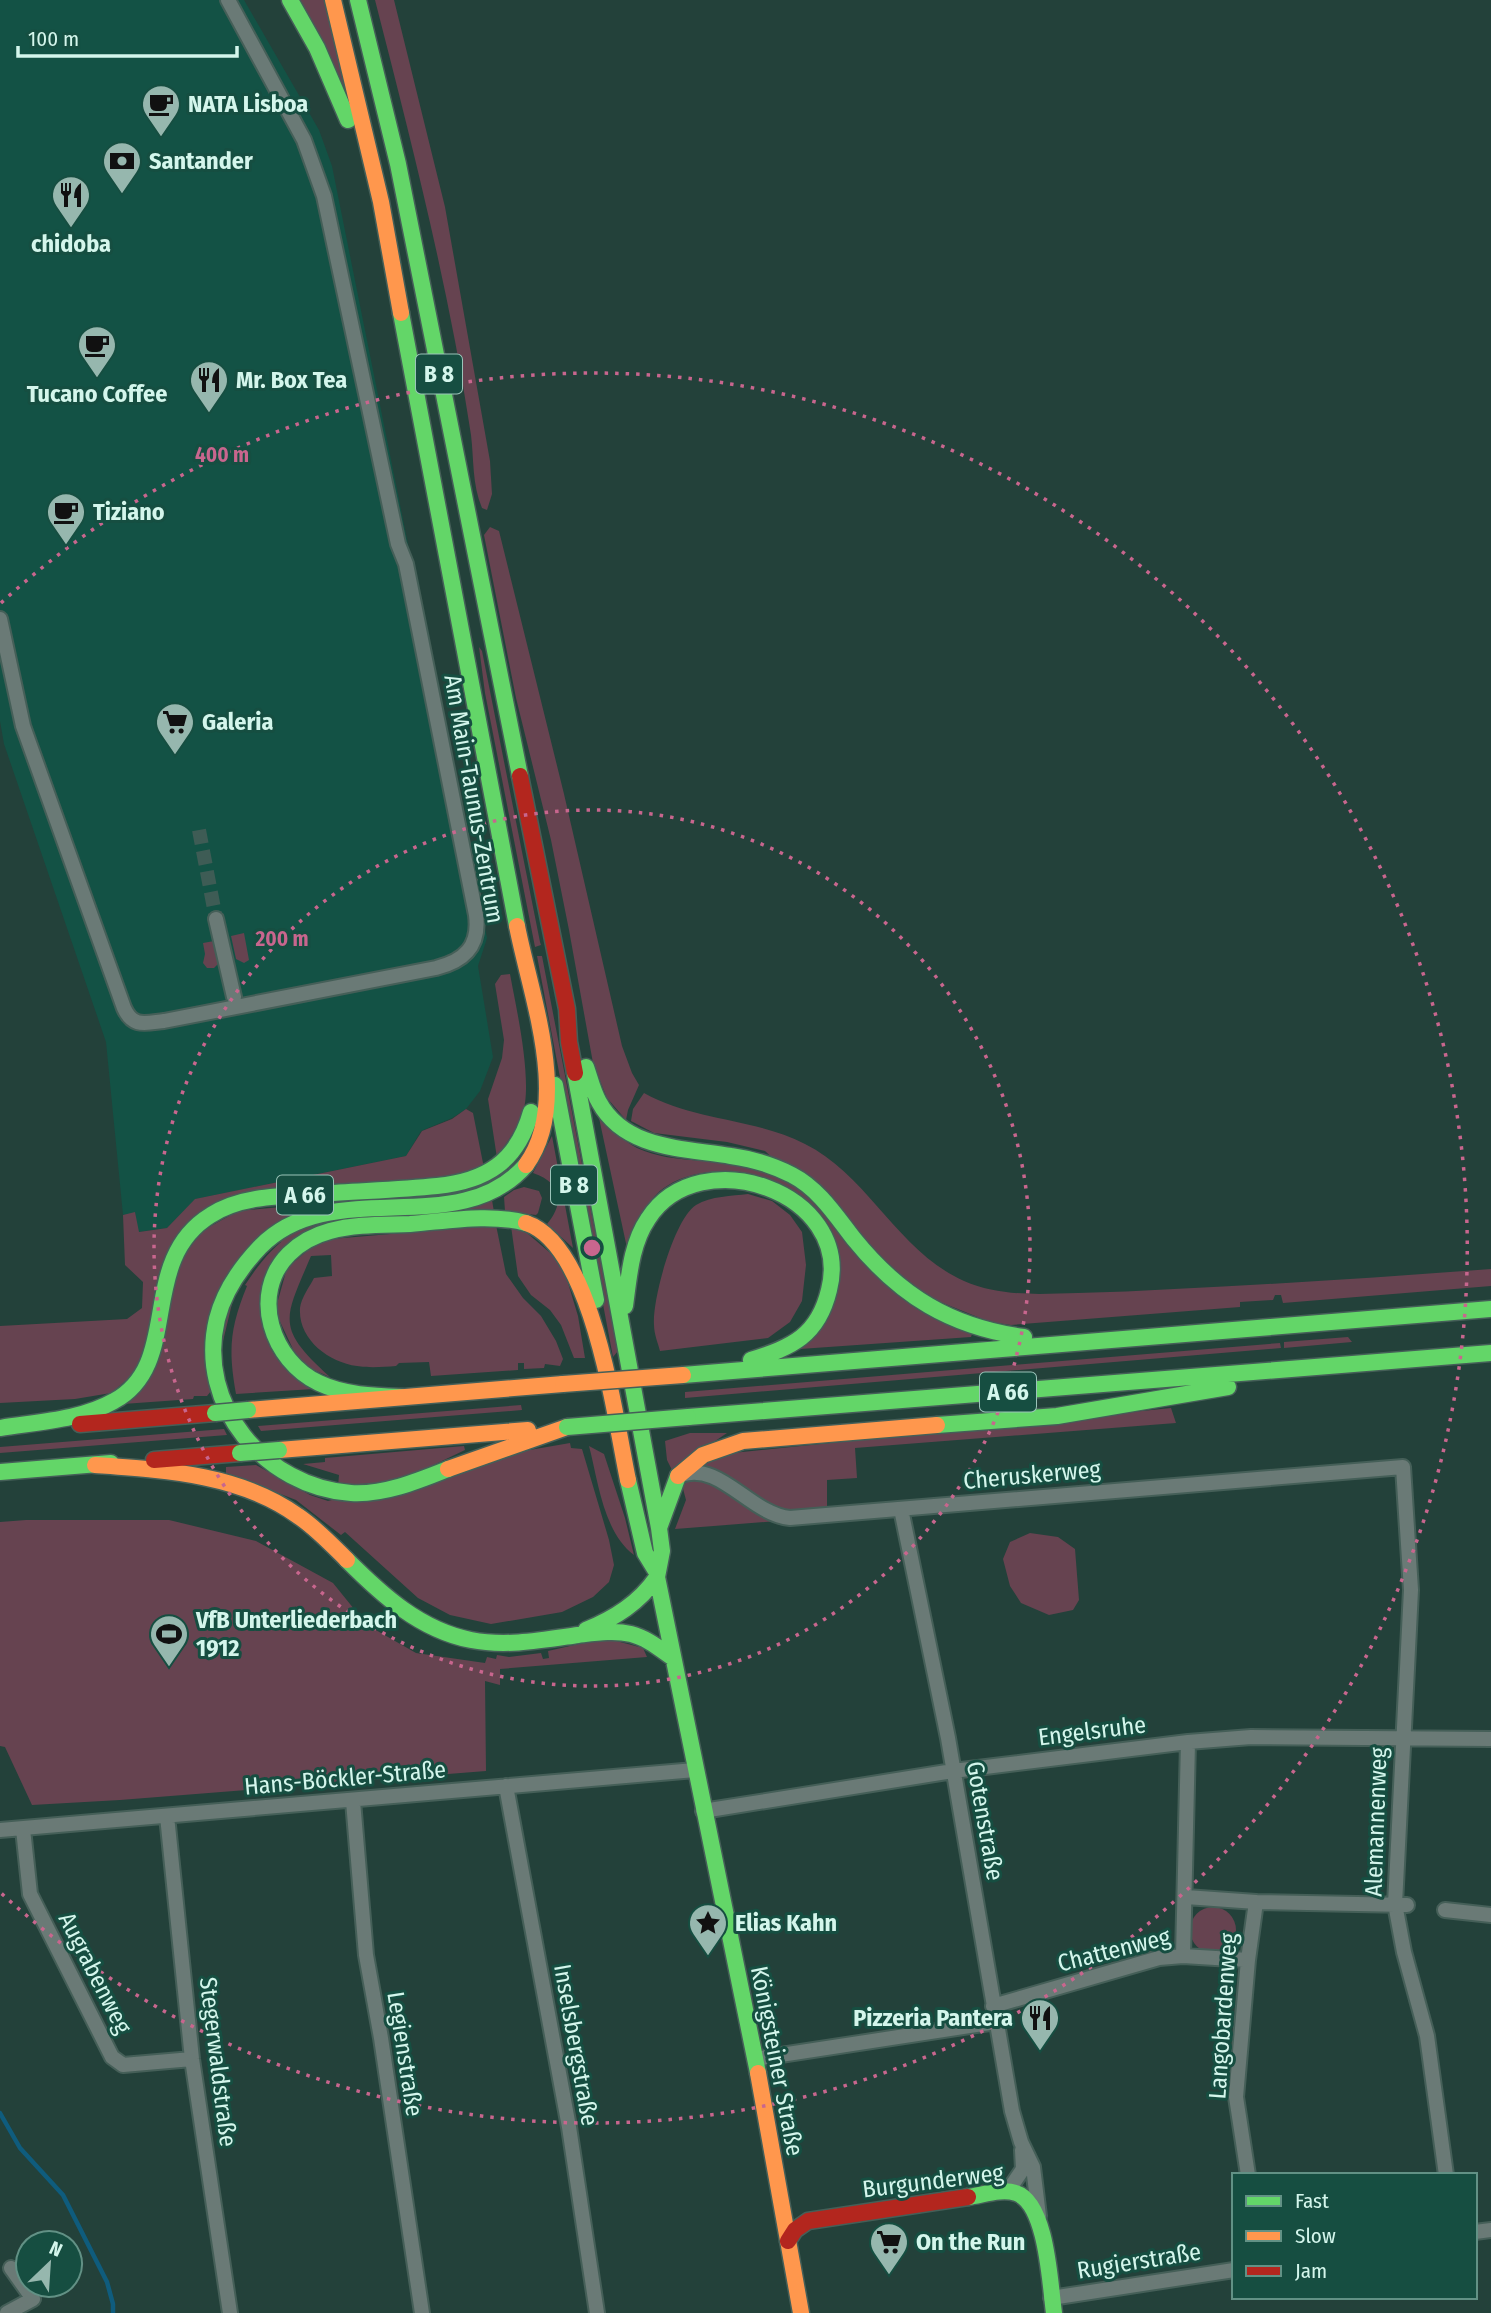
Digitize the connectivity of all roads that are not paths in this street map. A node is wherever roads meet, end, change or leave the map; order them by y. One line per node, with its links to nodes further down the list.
1 (228, 0): 6 (street, Am Main-Taunus-Zentrum)
2 (290, 0): 5 (main road)
3 (333, 0): 5 (main road, B 8)
4 (358, 0): 10 (main road, B 8)
5 (381, 202): 8 (main road, B 8)
6 (0, 619)
7 (216, 919): 9 (street)
8 (520, 941): 11 (main road, B 8); 21 (main road, A 66)
9 (234, 997)
10 (567, 1009): 13 (main road, B 8); 14 (main road)
11 (538, 1019): 15 (main road, B 8); 20 (main road, A 66)
12 (1491, 1309): 14 (main road, A 66)
13 (622, 1320): 18 (main road); 27 (main road, B 8)
14 (1095, 1341): 18 (main road, A 66)
15 (602, 1353): 19 (main road); 28 (main road, B 8)
16 (1491, 1353): 17 (main road, A 66)
17 (1328, 1366): 20 (main road, A 66, bridge); 25 (main road)
18 (683, 1375): 19 (main road, A 66, bridge)
19 (402, 1397): 21 (main road, A 66, bridge)
20 (567, 1427): 22 (main road, A 66, bridge)
21 (0, 1429)
22 (95, 1465): 24 (main road, A 66); 29 (main road)
23 (1403, 1466): 26 (street, Cheruskerweg); 31 (street, Alemannenweg)
24 (0, 1472)
25 (678, 1476): 26 (street, Cheruskerweg); 27 (main road)
26 (901, 1509): 35 (street, Gotenstraße)
27 (659, 1528): 28 (main road, B 8)
28 (656, 1574): 29 (main road); 30 (main road, Königsteiner Straße)
29 (565, 1637): 30 (main road)
30 (673, 1658): 34 (main road, Königsteiner Straße)
31 (1402, 1737): 32 (street, Engelsruhe); 33 (street, Engelsruhe); 44 (street, Alemannenweg)
32 (1491, 1739)
33 (1188, 1742): 35 (street, Engelsruhe); 42 (street, Langobardenweg)
34 (695, 1770): 36 (street, Hans-Böckler-Straße); 38 (main road, Königsteiner Straße)
35 (953, 1771): 38 (street, Engelsruhe); 49 (street, Gotenstraße)
36 (506, 1786): 37 (street, Hans-Böckler-Straße); 67 (street, Inselsbergstraße)
37 (353, 1801): 39 (street, Hans-Böckler-Straße); 66 (street, Legienstraße)
38 (703, 1811): 52 (main road, Königsteiner Straße)
39 (167, 1816): 40 (street, Hans-Böckler-Straße); 51 (street, Stegerwaldstraße)
40 (23, 1829): 41 (street, Hans-Böckler-Straße); 51 (street, Augrabenweg)
41 (0, 1830)
42 (1186, 1897): 43 (street, Chattenweg); 47 (street, Langobardenweg)
43 (1256, 1902): 44 (street, Chattenweg); 48 (street, Langobardenweg)
44 (1401, 1905): 55 (street, Alemannenweg)
45 (1446, 1910): 46 (street)
46 (1491, 1915)
47 (1183, 1956): 48 (street, Chattenweg); 49 (street, Chattenweg)
48 (1248, 1960): 54 (street, Langobardenweg)
49 (993, 2006): 50 (street, Gotenstraße)
50 (996, 2022): 52 (street); 53 (street, Gotenstraße)
51 (192, 2059): 65 (street, Stegerwaldstraße)
52 (755, 2059): 57 (main road, Königsteiner Straße)
53 (1021, 2141): 56 (street, Gotenstraße); 59 (street, Gotenstraße)
54 (1248, 2173)
55 (1446, 2173)
56 (1008, 2190): 58 (main road, Burgunderweg); 59 (main road, Burgunderweg)
57 (781, 2204): 58 (main road); 60 (main road, Königsteiner Straße)
58 (808, 2221): 60 (main road)
59 (1040, 2231): 63 (main road, Gotenstraße)
60 (788, 2241): 68 (main road, Königsteiner Straße)
61 (11, 2268): 64 (street)
62 (1232, 2270): 63 (street, Rugierstraße)
63 (1052, 2305)
64 (7, 2313)
65 (230, 2313)
66 (422, 2313)
67 (597, 2313)
68 (801, 2313)

